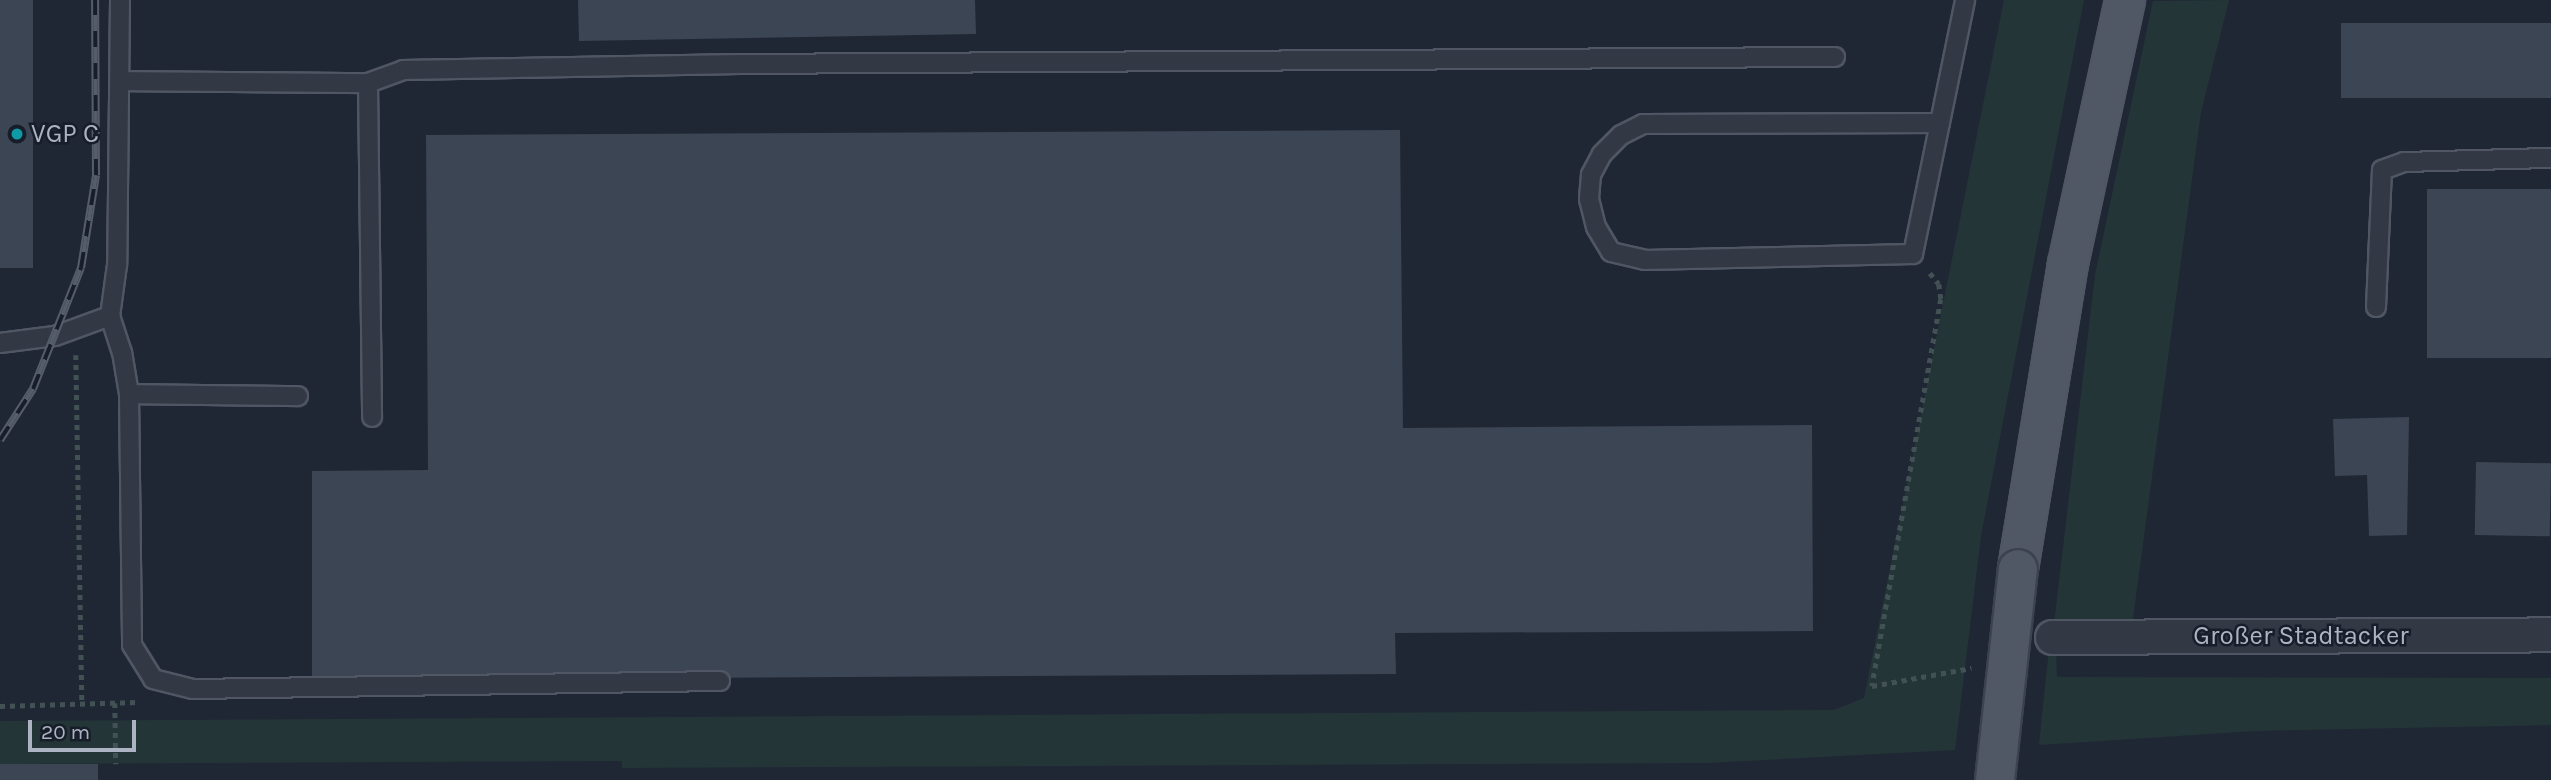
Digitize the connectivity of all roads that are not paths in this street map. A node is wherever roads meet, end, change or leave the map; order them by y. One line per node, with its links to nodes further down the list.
1 (120, 0): 5 (lane)
2 (1965, 0): 7 (lane)
3 (2125, 0): 18 (main road, bridge)
4 (1835, 57): 6 (lane)
5 (119, 81): 6 (lane); 10 (lane)
6 (368, 83): 14 (lane)
7 (1940, 123): 7 (lane)
8 (2551, 158): 9 (lane)
9 (2376, 307)
10 (110, 316): 11 (lane); 12 (lane)
11 (0, 343)
12 (129, 394): 13 (lane); 17 (lane)
13 (298, 396)
14 (372, 417)
15 (2551, 634): 16 (street, Großer Stadtacker)
16 (2052, 638)
17 (720, 681)
18 (1995, 780)

